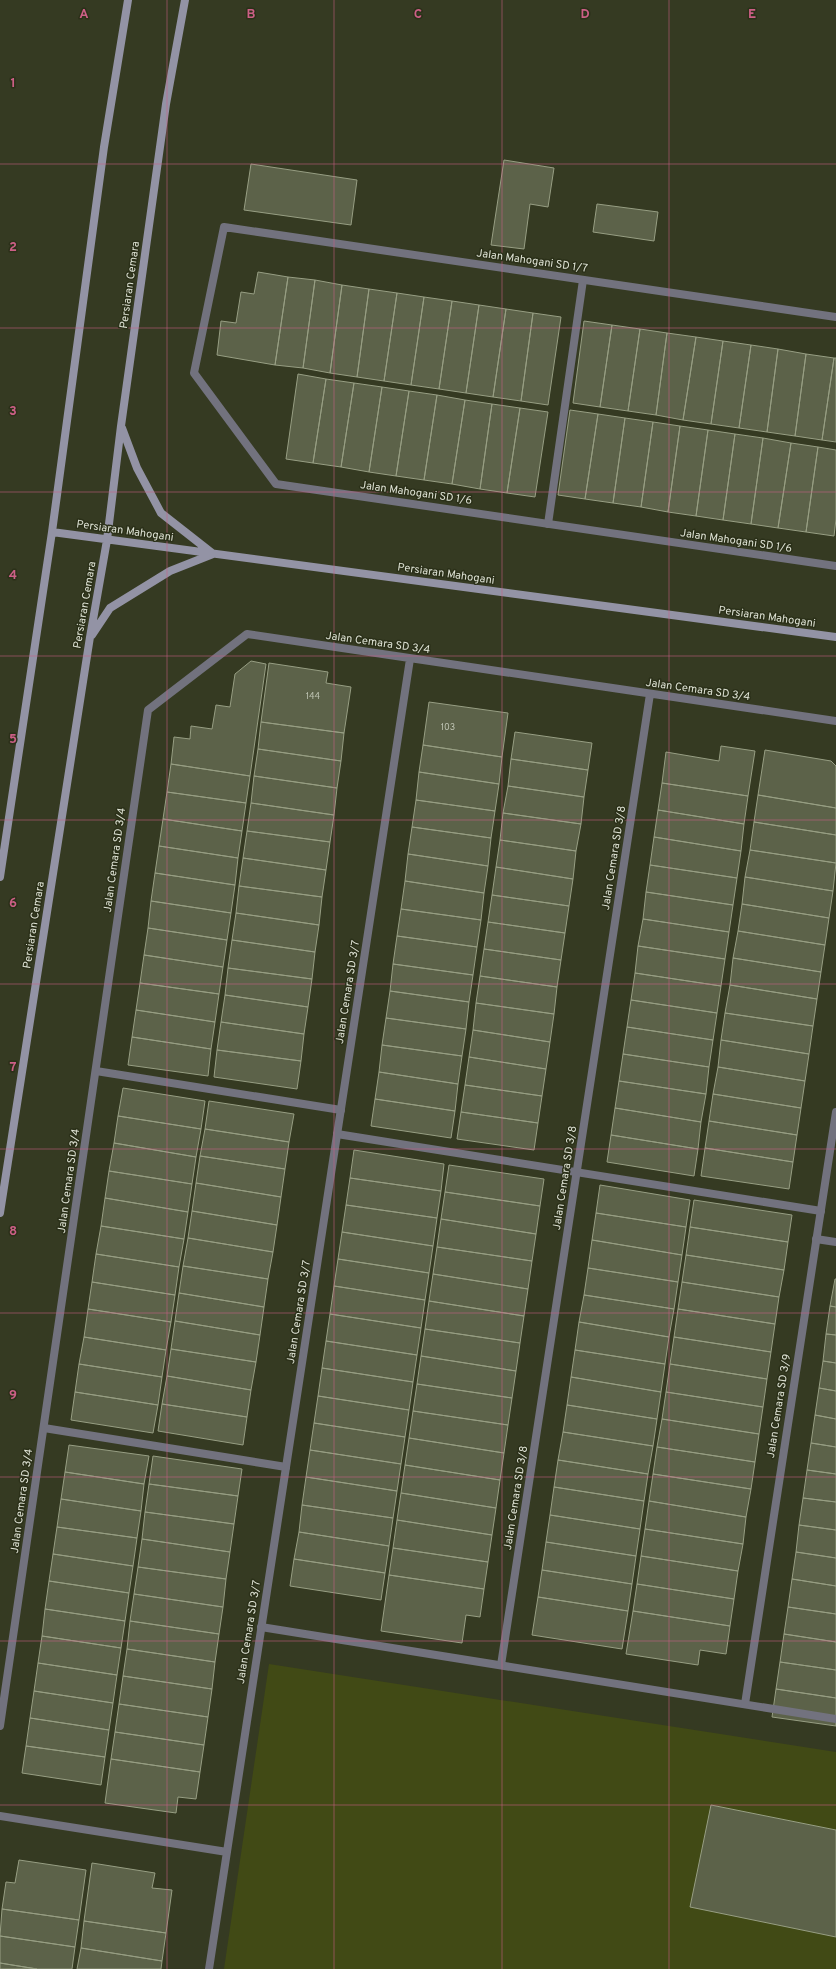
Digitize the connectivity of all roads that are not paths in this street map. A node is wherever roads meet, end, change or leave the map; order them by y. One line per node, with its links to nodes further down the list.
1 (128, 0): 8 (main road)
2 (185, 0): 6 (main road, Persiaran Cemara)
3 (224, 226): 4 (street, Jalan Mahogani SD 1/7); 7 (street, Jalan Mahogani SD 1/6)
4 (583, 280): 5 (street, Jalan Mahogani SD 1/7); 7 (street)
5 (836, 317)
6 (121, 426): 9 (main road, Persiaran Cemara); 10 (main road)
7 (548, 524): 11 (street, Jalan Mahogani SD 1/6)
8 (52, 532): 9 (main road, Persiaran Mahogani); 17 (main road)
9 (108, 540): 10 (main road, Persiaran Mahogani); 12 (main road, Persiaran Cemara)
10 (213, 554): 12 (main road); 13 (main road, Persiaran Mahogani)
11 (836, 566)
12 (90, 637): 24 (main road, Persiaran Cemara)
13 (836, 637)
14 (410, 658): 15 (street, Jalan Cemara SD 3/4); 18 (street, Jalan Cemara SD 3/4); 19 (street, Jalan Cemara SD 3/7)
15 (650, 694): 16 (street, Jalan Cemara SD 3/4); 22 (street, Jalan Cemara SD 3/8)
16 (836, 721)
17 (0, 877)
18 (96, 1071): 19 (street); 27 (street, Jalan Cemara SD 3/4)
19 (341, 1110): 21 (street, Jalan Cemara SD 3/7)
20 (836, 1112): 23 (street, Jalan Cemara SD 3/9)
21 (337, 1134): 22 (street); 28 (street, Jalan Cemara SD 3/7)
22 (577, 1172): 23 (street); 30 (street, Jalan Cemara SD 3/8)
23 (821, 1211): 25 (street, Jalan Cemara SD 3/9)
24 (0, 1213)
25 (816, 1239): 26 (street); 31 (street, Jalan Cemara SD 3/9)
26 (836, 1242)
27 (44, 1428): 28 (street); 33 (street, Jalan Cemara SD 3/4)
28 (286, 1467): 29 (street, Jalan Cemara SD 3/7)
29 (261, 1627): 30 (street); 35 (street, Jalan Cemara SD 3/7)
30 (501, 1665): 31 (street)
31 (745, 1704): 32 (street)
32 (836, 1719)
33 (0, 1726)
34 (0, 1816): 35 (street)
35 (227, 1852): 36 (street, Jalan Cemara SD 3/7)
36 (209, 1969)

